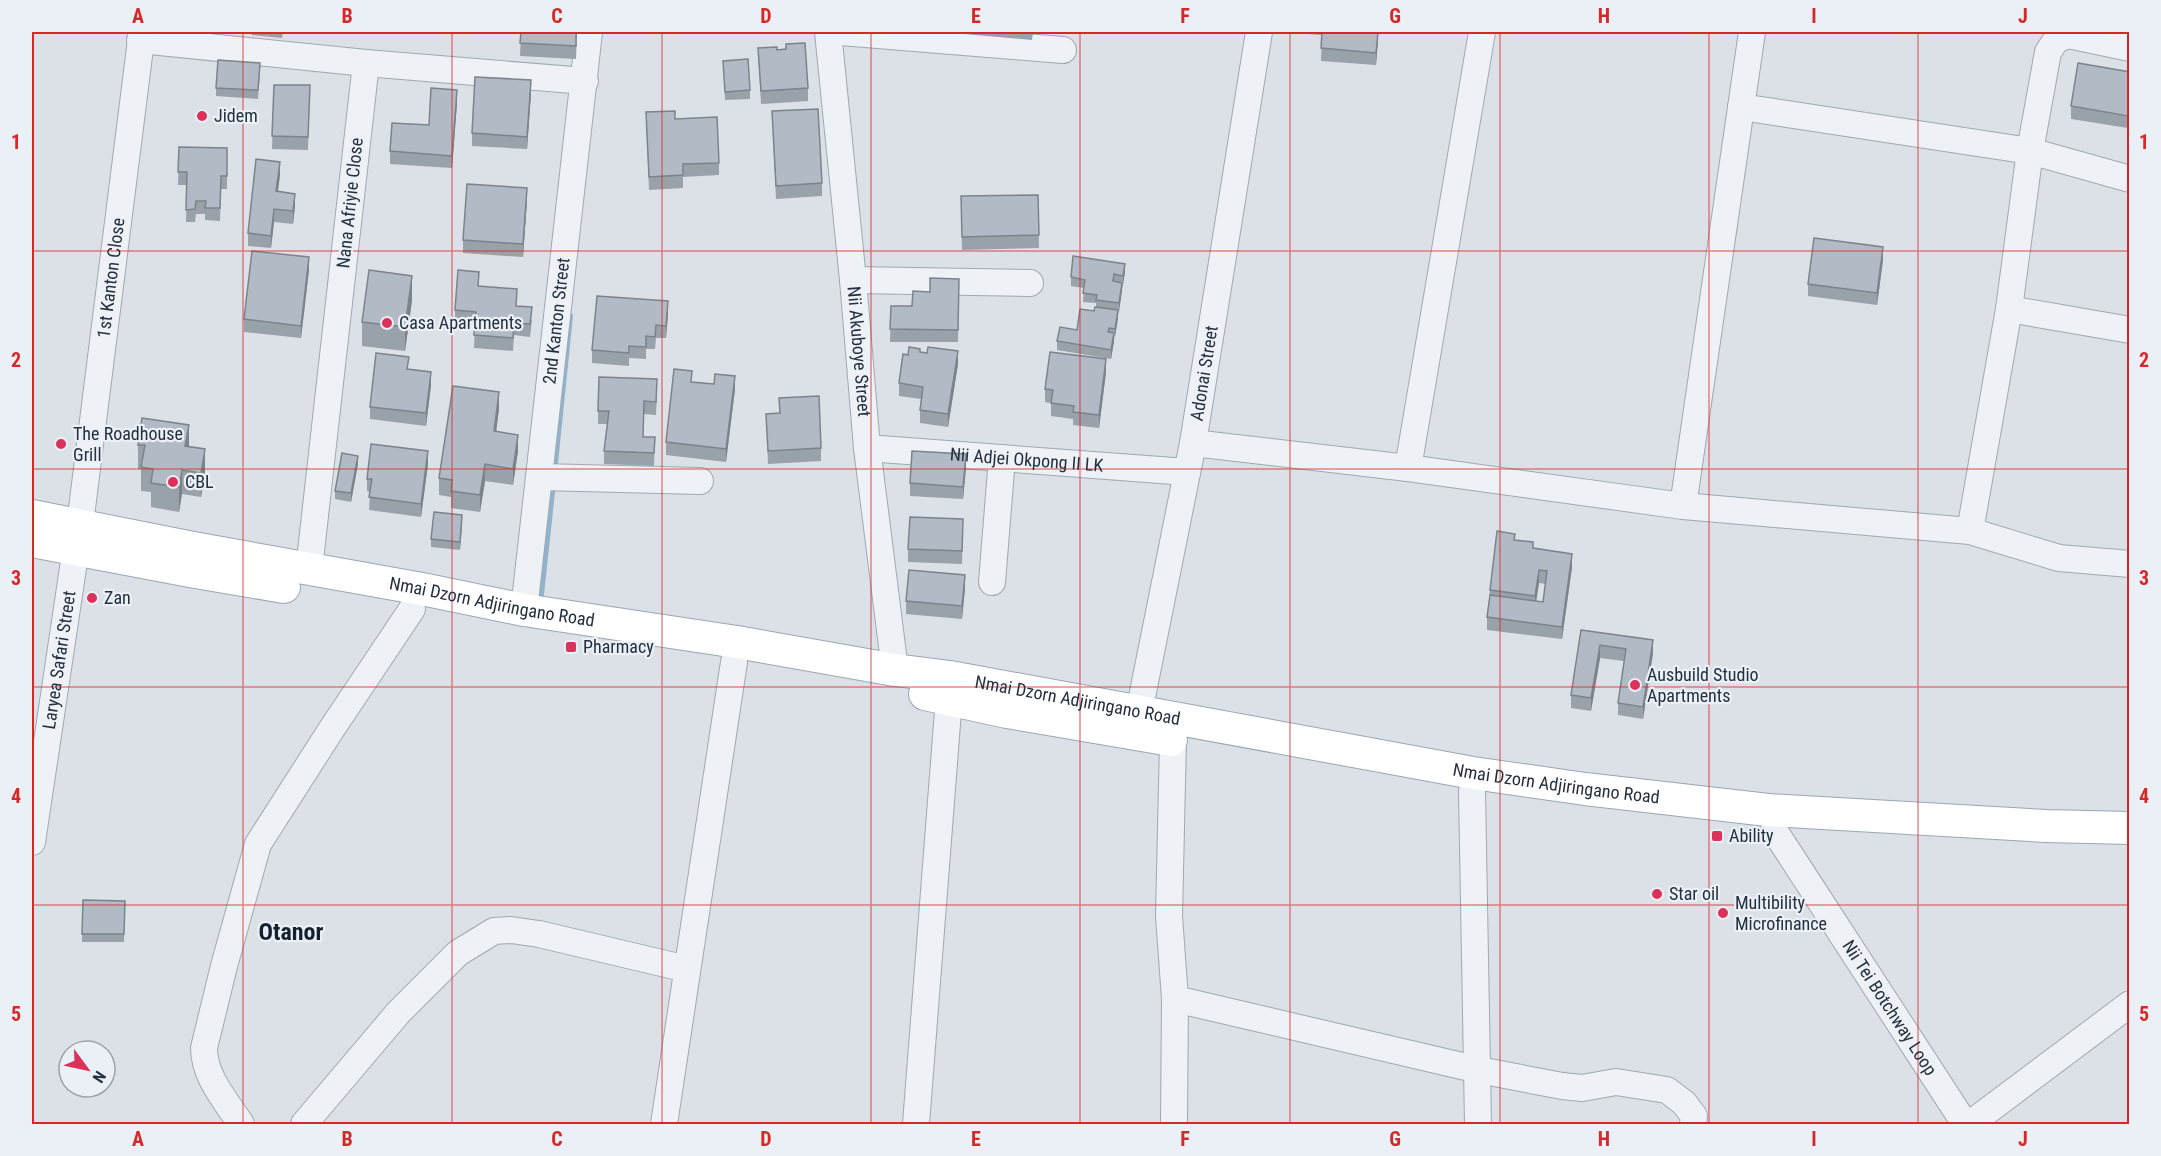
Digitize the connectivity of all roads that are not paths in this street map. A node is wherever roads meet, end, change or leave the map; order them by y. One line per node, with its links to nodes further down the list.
1 (589, 32): 11 (street, 2nd Kanton Street)
2 (828, 32): 15 (street, Nii Akuboye Street)
3 (841, 32): 9 (street)
4 (1259, 32): 19 (street, Adonai Street)
5 (1482, 32): 22 (street)
6 (1752, 32): 12 (street)
7 (141, 36): 10 (street); 29 (street, 1st Kanton Close)
8 (2130, 48): 13 (street)
9 (1063, 50)
10 (366, 63): 11 (street); 32 (street, Nana Afriyie Close)
11 (585, 81): 24 (street, 2nd Kanton Street)
12 (1741, 106): 13 (street); 26 (street)
13 (2030, 151): 14 (street); 17 (street)
14 (2130, 179)
15 (853, 280): 16 (street); 20 (street, Nii Akuboye Street)
16 (1030, 283)
17 (2009, 309): 18 (street); 28 (street)
18 (2130, 330)
19 (1193, 443): 22 (street); 23 (street, Adonai Street)
20 (867, 448): 21 (street, Nii Adjei Okpong II LK); 37 (street, Nii Akuboye Street)
21 (1002, 458): 23 (street, Nii Adjei Okpong II LK); 33 (street)
22 (1408, 468): 26 (street)
23 (1187, 472): 40 (street, Adonai Street)
24 (540, 477): 25 (street); 35 (street, 2nd Kanton Street)
25 (700, 481)
26 (1683, 506): 28 (street)
27 (32, 516): 29 (main road, Nmai Dzorn Adjiringano Road)
28 (1970, 531): 31 (street)
29 (78, 536): 30 (main road, Nmai Dzorn Adjiringano Road); 32 (main road, Nmai Dzorn Adjiringano Road); 34 (main road, Nmai Dzorn Adjiringano Road); 46 (street, Laryea Safari Street)
30 (32, 541)
31 (2130, 564)
32 (309, 569): 35 (main road, Nmai Dzorn Adjiringano Road)
33 (992, 582)
34 (412, 609): 36 (main road, Nmai Dzorn Adjiringano Road); 52 (street)
35 (524, 610): 37 (main road, Nmai Dzorn Adjiringano Road)
36 (734, 662): 38 (main road, Nmai Dzorn Adjiringano Road); 48 (street)
37 (895, 670): 39 (main road, Nmai Dzorn Adjiringano Road)
38 (949, 699): 39 (main road, Nmai Dzorn Adjiringano Road); 55 (street)
39 (1009, 700): 40 (main road, Nmai Dzorn Adjiringano Road); 41 (main road, Nmai Dzorn Adjiringano Road)
40 (1139, 712): 45 (main road, Nmai Dzorn Adjiringano Road)
41 (1173, 740): 42 (main road, Nmai Dzorn Adjiringano Road); 49 (street)
42 (1473, 791): 44 (main road, Nmai Dzorn Adjiringano Road); 51 (street)
43 (2130, 828): 45 (main road, Nmai Dzorn Adjiringano Road)
44 (1774, 830): 45 (main road, Nmai Dzorn Adjiringano Road); 59 (street, Nii Tei Botchway Loop)
45 (2045, 836): 47 (main road, Nmai Dzorn Adjiringano Road)
46 (32, 842)
47 (2130, 849)
48 (687, 969): 53 (street); 54 (street)
49 (1175, 999): 51 (street); 56 (street)
50 (2130, 1004): 60 (street)
51 (1479, 1070): 57 (street); 58 (street)
52 (242, 1125)
53 (304, 1125)
54 (664, 1125)
55 (916, 1125)
56 (1174, 1125)
57 (1478, 1125)
58 (1693, 1125)
59 (1965, 1125)
60 (1970, 1125)

